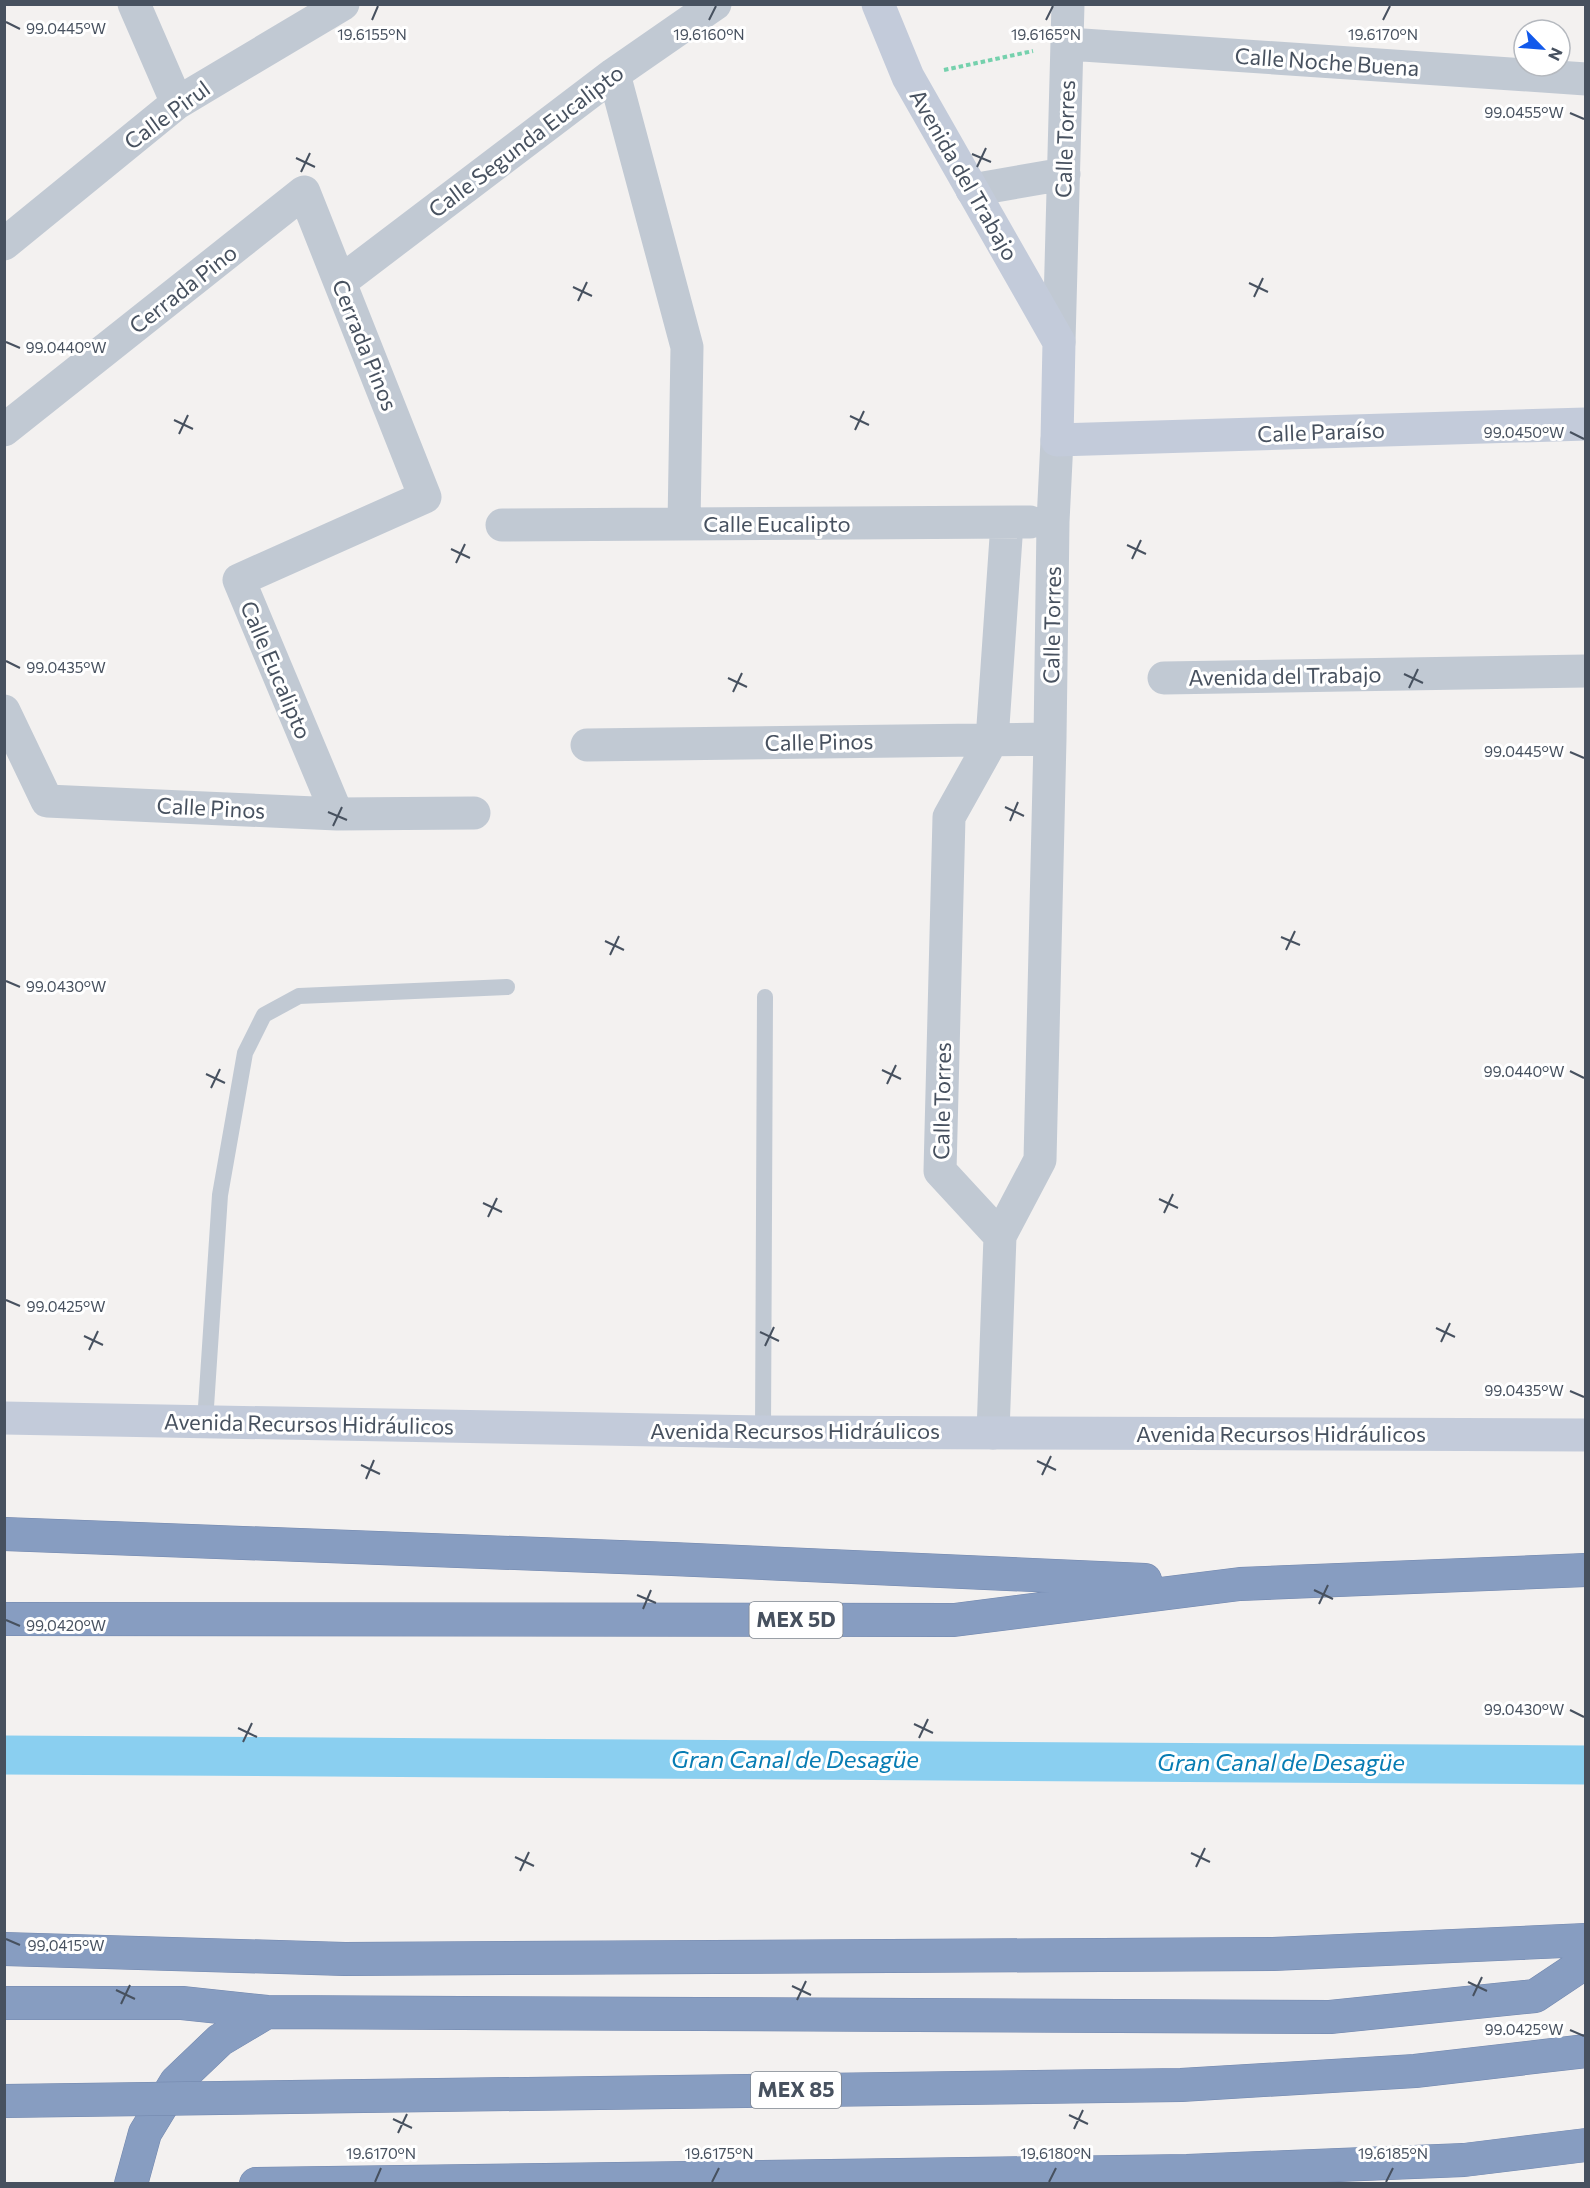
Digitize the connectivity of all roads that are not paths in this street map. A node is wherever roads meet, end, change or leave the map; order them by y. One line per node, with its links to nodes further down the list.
1 (134, 4): 9 (street)
2 (343, 4): 9 (street, Calle Pirul)
3 (715, 4): 7 (street, Calle Segunda Eucalipto)
4 (878, 4): 11 (main road, Avenida del Trabajo)
5 (1068, 4): 6 (street, Calle Torres)
6 (1068, 44): 8 (street, Calle Noche Buena); 10 (street, Calle Torres)
7 (614, 74): 14 (street, Calle Segunda Eucalipto); 22 (street)
8 (1586, 79)
9 (177, 103): 13 (street, Calle Pirul)
10 (1064, 174): 11 (street); 15 (street, Calle Torres)
11 (972, 190): 15 (main road, Avenida del Trabajo)
12 (304, 192): 14 (street, Cerrada Pinos); 17 (street, Cerrada Pino)
13 (4, 244)
14 (340, 282): 19 (street, Cerrada Pinos)
15 (1059, 342): 18 (main road, Calle Torres)
16 (1586, 424): 18 (main road, Calle Paraíso)
17 (4, 430)
18 (1057, 440): 20 (street, Calle Torres)
19 (425, 497): 31 (street, Calle Eucalipto)
20 (1053, 522): 21 (street, Calle Eucalipto); 28 (street, Calle Torres)
21 (1007, 523): 22 (street, Calle Eucalipto); 27 (street, Calle Torres)
22 (684, 524): 23 (street, Calle Eucalipto)
23 (502, 525)
24 (1586, 671): 25 (street, Avenida del Trabajo)
25 (1164, 678)
26 (4, 711): 31 (street, Calle Pinos)
27 (992, 740): 28 (street, Calle Pinos); 29 (street, Calle Pinos); 34 (street, Calle Torres)
28 (1050, 740): 34 (street, Calle Torres)
29 (587, 745)
30 (474, 813): 31 (street, Calle Pinos)
31 (337, 814)
32 (507, 987): 36 (lane)
33 (765, 997): 37 (lane)
34 (1000, 1236): 38 (street, Calle Torres)
35 (4, 1418): 36 (main road, Avenida Recursos Hidráulicos)
36 (205, 1422): 37 (main road, Avenida Recursos Hidráulicos)
37 (763, 1432): 38 (main road, Avenida Recursos Hidráulicos)
38 (993, 1433): 39 (main road, Avenida Recursos Hidráulicos)
39 (1586, 1435)
40 (4, 1534): 42 (highway)
41 (1586, 1570): 42 (highway, MEX 5D)
42 (1240, 1584): 43 (highway, MEX 5D)
43 (4, 1619)
44 (1586, 1940): 45 (highway)
45 (4, 1950)
46 (1586, 1962): 48 (highway)
47 (4, 2003): 48 (highway)
48 (267, 2012): 51 (highway)
49 (1586, 2051): 50 (highway, MEX 85, bridge)
50 (4, 2101)
51 (145, 2133): 53 (highway); 54 (highway)
52 (1586, 2145): 55 (highway)
53 (131, 2184)
54 (150, 2184)
55 (256, 2184)

